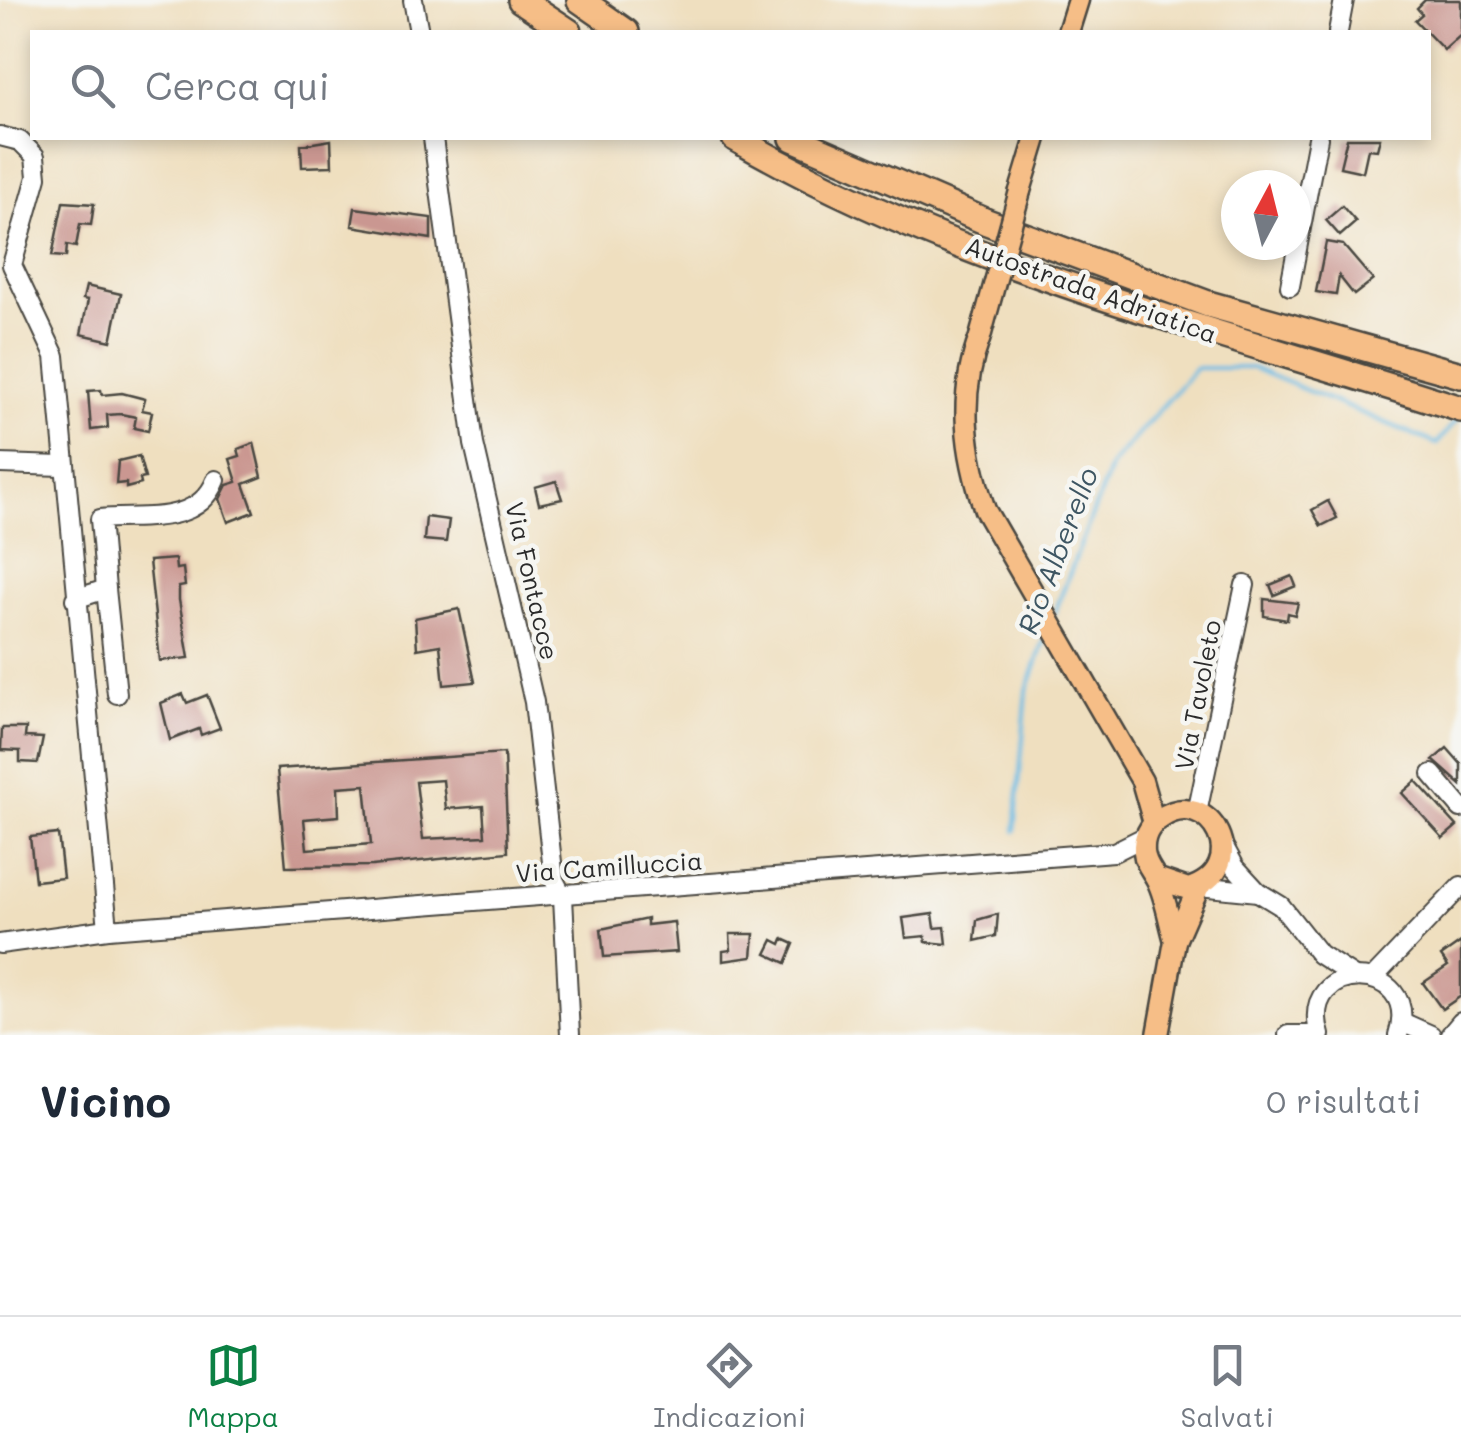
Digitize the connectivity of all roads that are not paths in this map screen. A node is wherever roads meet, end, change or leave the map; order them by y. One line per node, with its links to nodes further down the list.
1 (413, 0): 6 (street)
2 (521, 0): 7 (highway)
3 (580, 0): 8 (highway)
4 (1078, 0): 9 (main road)
5 (1344, 0): 10 (street)
6 (419, 30)
7 (565, 30)
8 (623, 30)
9 (1069, 30)
10 (1338, 30)
11 (0, 136): 21 (street)
12 (433, 140): 38 (street, Via Fontacce)
13 (739, 140): 19 (highway, Autostrada Adriatica)
14 (797, 140): 18 (highway, Autostrada Adriatica)
15 (1035, 140): 28 (main road, bridge)
16 (1318, 140): 17 (street)
17 (1290, 286)
18 (1461, 375)
19 (1454, 407)
20 (0, 464): 21 (street)
21 (62, 466): 25 (street)
22 (216, 480): 24 (street)
23 (1245, 585): 30 (street, Via Tavoleto)
24 (106, 590): 25 (street); 26 (street)
25 (75, 599): 39 (street)
26 (117, 694)
27 (1432, 774): 29 (street)
28 (1142, 781): 30 (main road); 31 (main road)
29 (1461, 808)
30 (1190, 812): 31 (main road); 32 (main road)
31 (1150, 830): 33 (street, Via Camilluccia); 34 (main road)
32 (1222, 843): 35 (main road); 37 (street)
33 (1114, 852): 34 (street, Via Camilluccia); 38 (street, Via Camilluccia)
34 (1152, 872): 35 (main road); 40 (main road)
35 (1199, 886): 37 (street); 40 (main road)
36 (1461, 886): 42 (street)
37 (1258, 892): 43 (street)
38 (562, 896): 39 (street, Via Camilluccia); 50 (street, Via Fontacce)
39 (108, 929): 41 (street, Via Camilluccia)
40 (1175, 940): 51 (main road)
41 (0, 944)
42 (1401, 953): 45 (street); 46 (street)
43 (1319, 954): 44 (street); 47 (street)
44 (1353, 976): 45 (street); 47 (street)
45 (1373, 978): 46 (street)
46 (1394, 994): 49 (street)
47 (1322, 996): 53 (street)
48 (1461, 1022): 55 (street)
49 (1400, 1028): 54 (street)
50 (570, 1035)
51 (1158, 1035)
52 (1288, 1035): 53 (street)
53 (1317, 1035)
54 (1432, 1035)
55 (1450, 1035)

